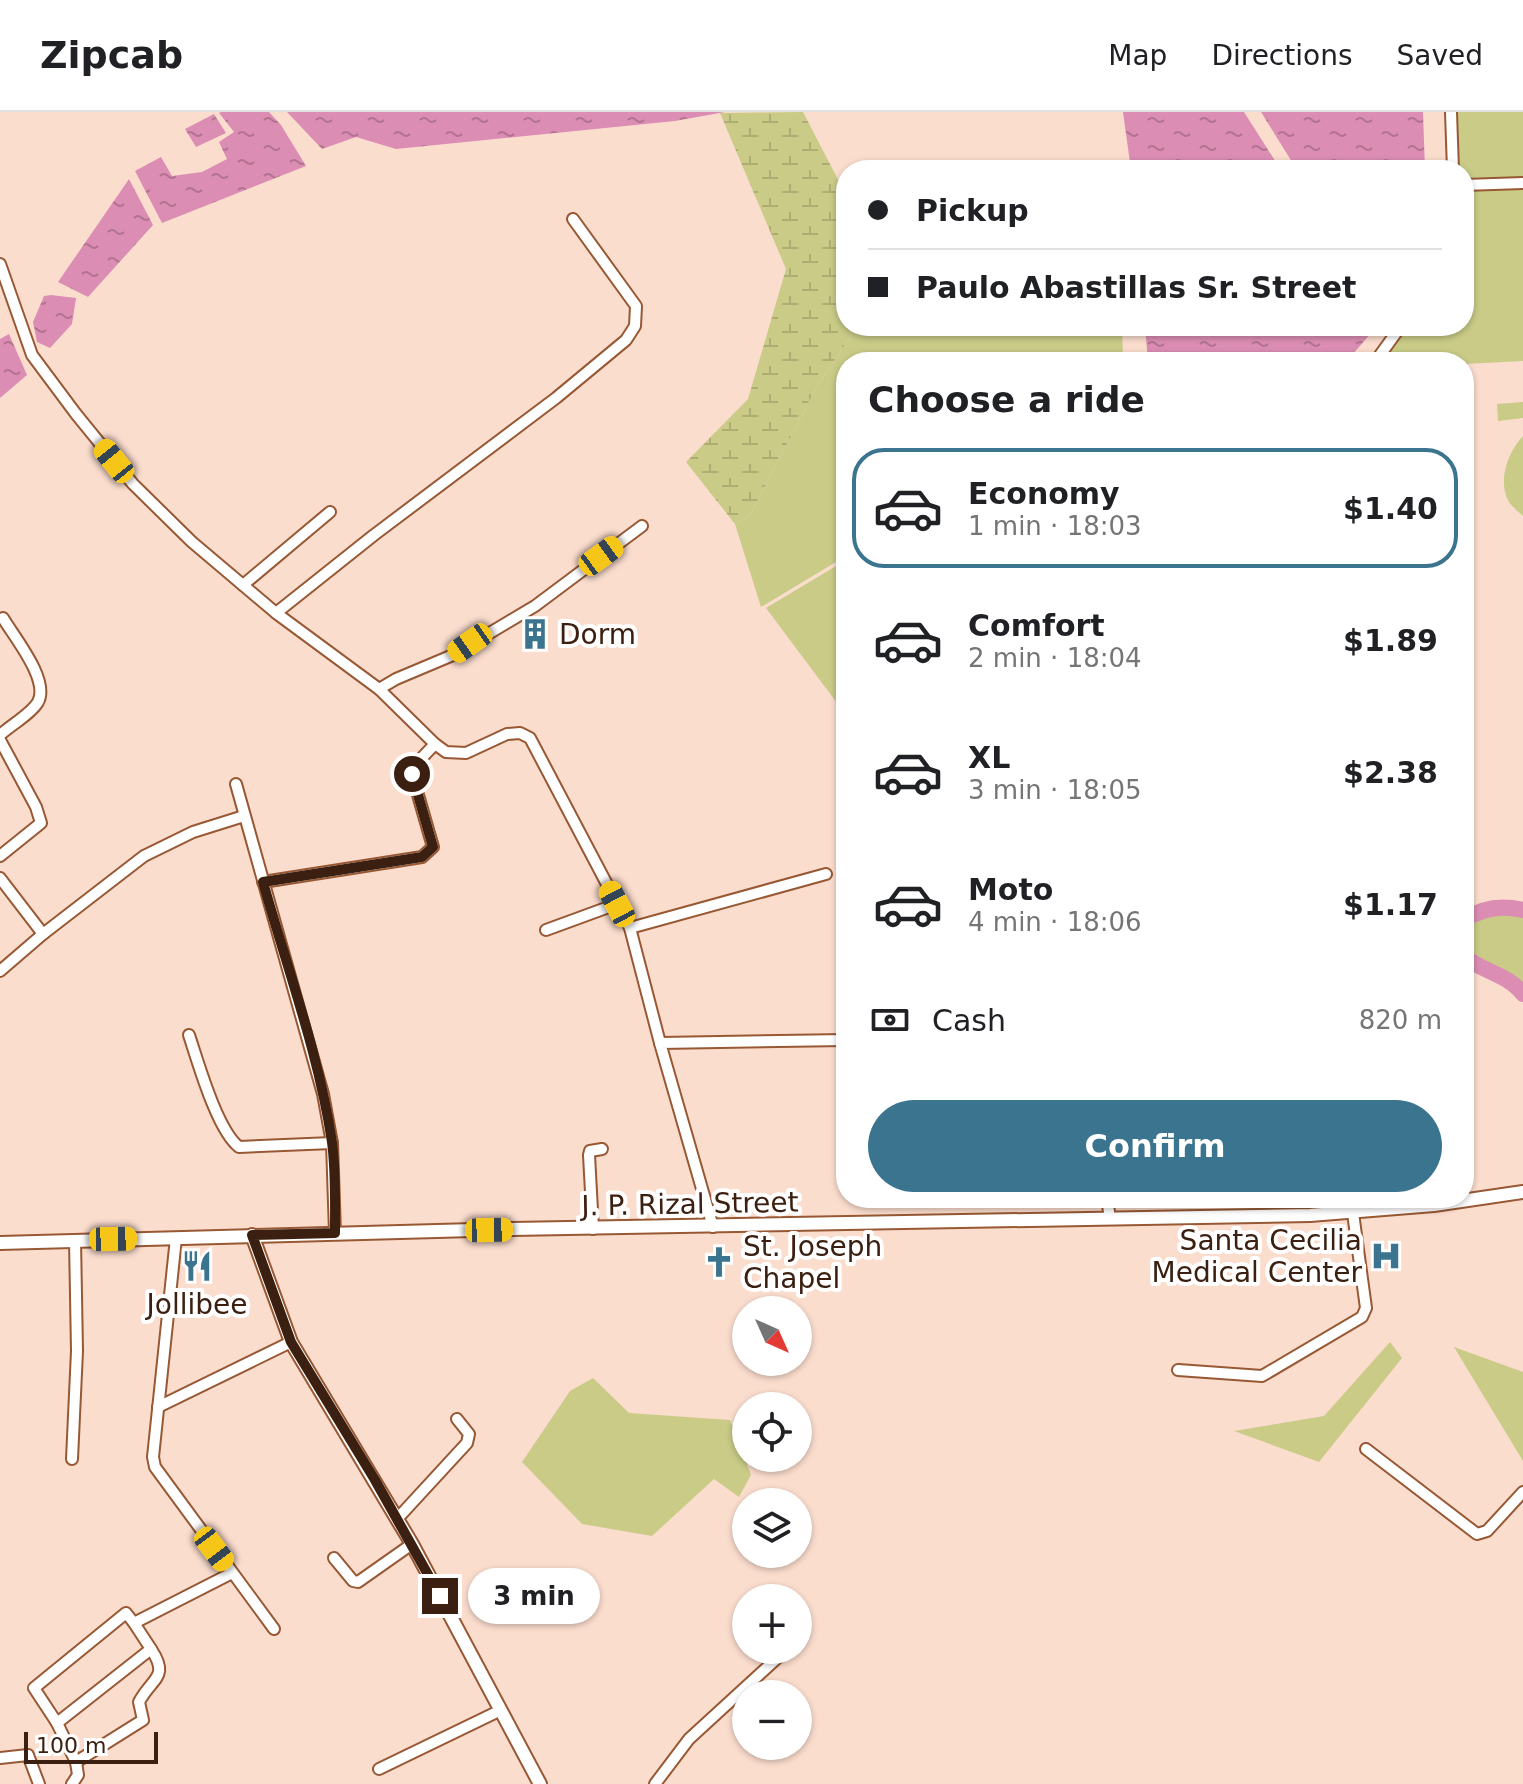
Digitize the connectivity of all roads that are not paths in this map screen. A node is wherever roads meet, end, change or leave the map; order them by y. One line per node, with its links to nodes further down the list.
1 (1451, 112): 2 (street)
2 (1453, 160)
3 (1523, 183): 4 (street)
4 (1474, 185)
5 (573, 219): 10 (street)
6 (0, 264): 9 (street)
7 (330, 512): 9 (street)
8 (642, 526): 12 (street)
9 (243, 585): 10 (street)
10 (276, 613): 12 (street)
11 (3, 618): 13 (street)
12 (379, 689): 14 (street)
13 (0, 737): 17 (street)
14 (435, 744): 20 (street); 21 (street)
15 (236, 784): 16 (street)
16 (244, 816): 20 (street); 24 (street)
17 (0, 856)
18 (826, 874): 22 (street)
19 (0, 878): 24 (street)
20 (263, 882): 29 (street)
21 (617, 904): 22 (street); 23 (street)
22 (630, 928): 28 (street)
23 (546, 930)
24 (43, 934): 25 (street)
25 (0, 971)
26 (189, 1035): 29 (street)
27 (836, 1040): 28 (street)
28 (660, 1043): 38 (street)
29 (332, 1143): 40 (street)
30 (602, 1149): 39 (street)
31 (1523, 1192): 32 (main road, J. P. Rizal Street)
32 (1474, 1199)
33 (1108, 1208): 37 (street)
34 (1356, 1208): 36 (street)
35 (1401, 1208): 36 (main road, J. P. Rizal Street)
36 (1356, 1212): 37 (main road, J. P. Rizal Street); 46 (street)
37 (1110, 1219): 38 (main road, J. P. Rizal Street)
38 (713, 1227): 39 (main road, J. P. Rizal Street)
39 (593, 1229): 40 (main road, J. P. Rizal Street)
40 (335, 1233): 41 (main road, J. P. Rizal Street)
41 (252, 1235): 42 (main road, J. P. Rizal Street); 45 (main road)
42 (176, 1238): 43 (main road, J. P. Rizal Street); 47 (street)
43 (75, 1240): 44 (main road, J. P. Rizal Street); 50 (street)
44 (0, 1243)
45 (291, 1342): 47 (street); 52 (main road)
46 (1178, 1370)
47 (158, 1407): 55 (street)
48 (457, 1419): 52 (street)
49 (1366, 1449): 51 (street)
50 (72, 1459)
51 (1523, 1492)
52 (397, 1519): 53 (main road)
53 (412, 1544): 54 (street); 60 (main road)
54 (334, 1558)
55 (232, 1573): 56 (street); 57 (street)
56 (134, 1623): 58 (street); 61 (street)
57 (274, 1629)
58 (151, 1649): 61 (street); 63 (street)
59 (771, 1664): 68 (street)
60 (501, 1710): 64 (street); 67 (main road)
61 (57, 1723): 63 (street)
62 (0, 1758): 65 (street)
63 (76, 1762): 66 (street)
64 (379, 1769)
65 (39, 1784)
66 (72, 1784)
67 (540, 1784)
68 (655, 1784)

